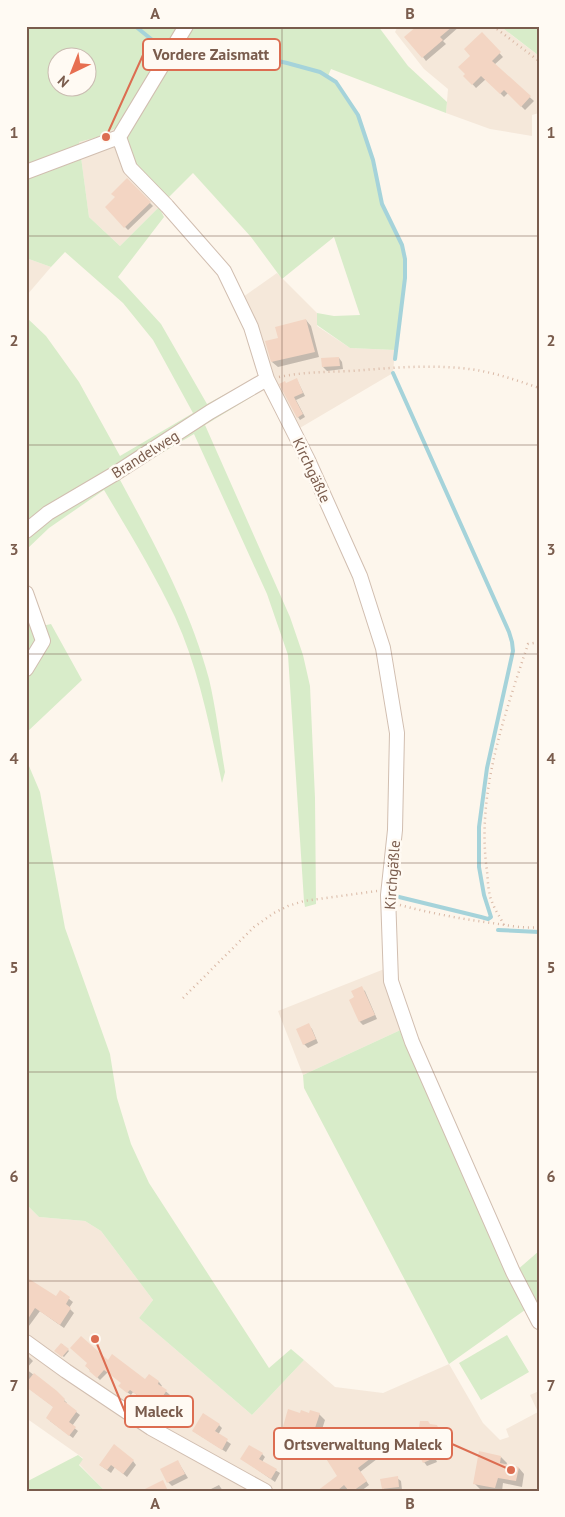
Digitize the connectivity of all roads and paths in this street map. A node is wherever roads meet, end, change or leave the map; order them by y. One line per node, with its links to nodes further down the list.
1 (186, 26): 4 (street)
2 (492, 26): 3 (path)
3 (539, 61)
4 (119, 137): 5 (street); 6 (street, Kirchgäßle)
5 (26, 172)
6 (267, 379): 7 (path); 8 (street, Brandelweg); 12 (street, Kirchgäßle)
7 (539, 388)
8 (26, 532)
9 (26, 593): 11 (street)
10 (539, 642): 13 (path)
11 (26, 669)
12 (389, 896): 13 (path); 15 (path); 16 (street, Kirchgäßle)
13 (504, 925): 14 (path)
14 (539, 927)
15 (183, 998)
16 (539, 1322)
17 (26, 1342): 18 (street)
18 (265, 1491)

